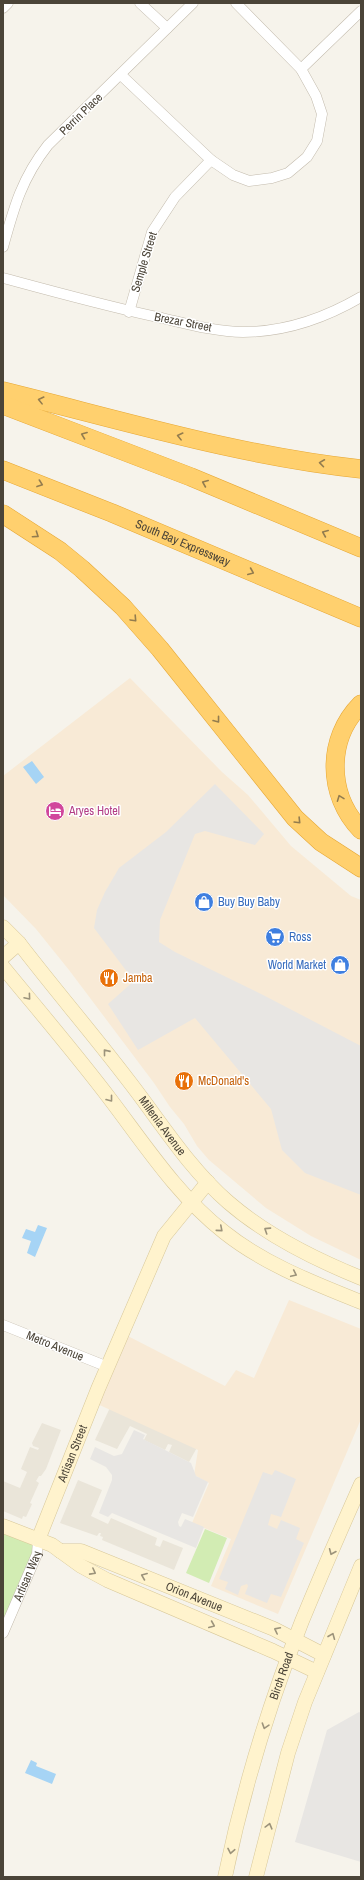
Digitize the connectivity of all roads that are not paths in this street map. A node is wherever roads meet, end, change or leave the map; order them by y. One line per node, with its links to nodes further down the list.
1 (8, 3): 5 (street)
2 (140, 3): 7 (street)
3 (193, 3): 7 (street, Perrin Place)
4 (236, 3): 8 (street)
5 (3, 8)
6 (361, 11): 8 (street)
7 (167, 28): 9 (street, Perrin Place)
8 (301, 69): 10 (street)
9 (121, 75): 10 (street); 11 (street, Perrin Place)
10 (211, 160): 14 (street, Semple Street)
11 (3, 247)
12 (3, 278): 14 (street, Brezar Street)
13 (361, 297): 14 (street, Brezar Street)
14 (129, 312)
15 (3, 391): 17 (highway, one-way to 15)
16 (3, 405): 20 (highway, one-way to 16)
17 (361, 469)
18 (3, 470): 21 (highway, South Bay Expressway, one-way to 21)
19 (3, 514): 24 (highway, one-way to 24)
20 (361, 548)
21 (361, 618)
22 (361, 704): 23 (highway, one-way to 22)
23 (361, 830)
24 (361, 868)
25 (3, 926): 26 (street, Millenia Avenue)
26 (19, 944): 27 (street); 29 (street, Millenia Avenue, one-way to 26)
27 (3, 957)
28 (3, 967): 30 (street, Millenia Avenue, one-way to 30)
29 (208, 1182): 30 (street); 31 (street, Millenia Avenue, one-way to 29)
30 (191, 1202): 32 (street, Millenia Avenue, one-way to 32); 34 (street)
31 (361, 1278)
32 (361, 1302)
33 (3, 1325): 34 (street, Metro Avenue)
34 (108, 1367): 37 (street, Artisan Street)
35 (361, 1484): 41 (street, Birch Road, one-way to 41)
36 (3, 1526): 37 (street, Orion Avenue)
37 (38, 1540): 38 (street, Orion Avenue); 40 (street, Artisan Way)
38 (60, 1551): 41 (street, Orion Avenue, one-way to 38); 43 (street, Orion Avenue, one-way to 43)
39 (361, 1566): 42 (street, one-way to 39)
40 (3, 1633)
41 (295, 1640): 42 (street, Orion Avenue); 43 (street, Birch Road)
42 (324, 1655): 44 (street)
43 (288, 1658): 44 (street, Orion Avenue); 45 (street, Birch Road, one-way to 45)
44 (317, 1672): 46 (street, one-way to 44)
45 (225, 1877)
46 (256, 1877)

